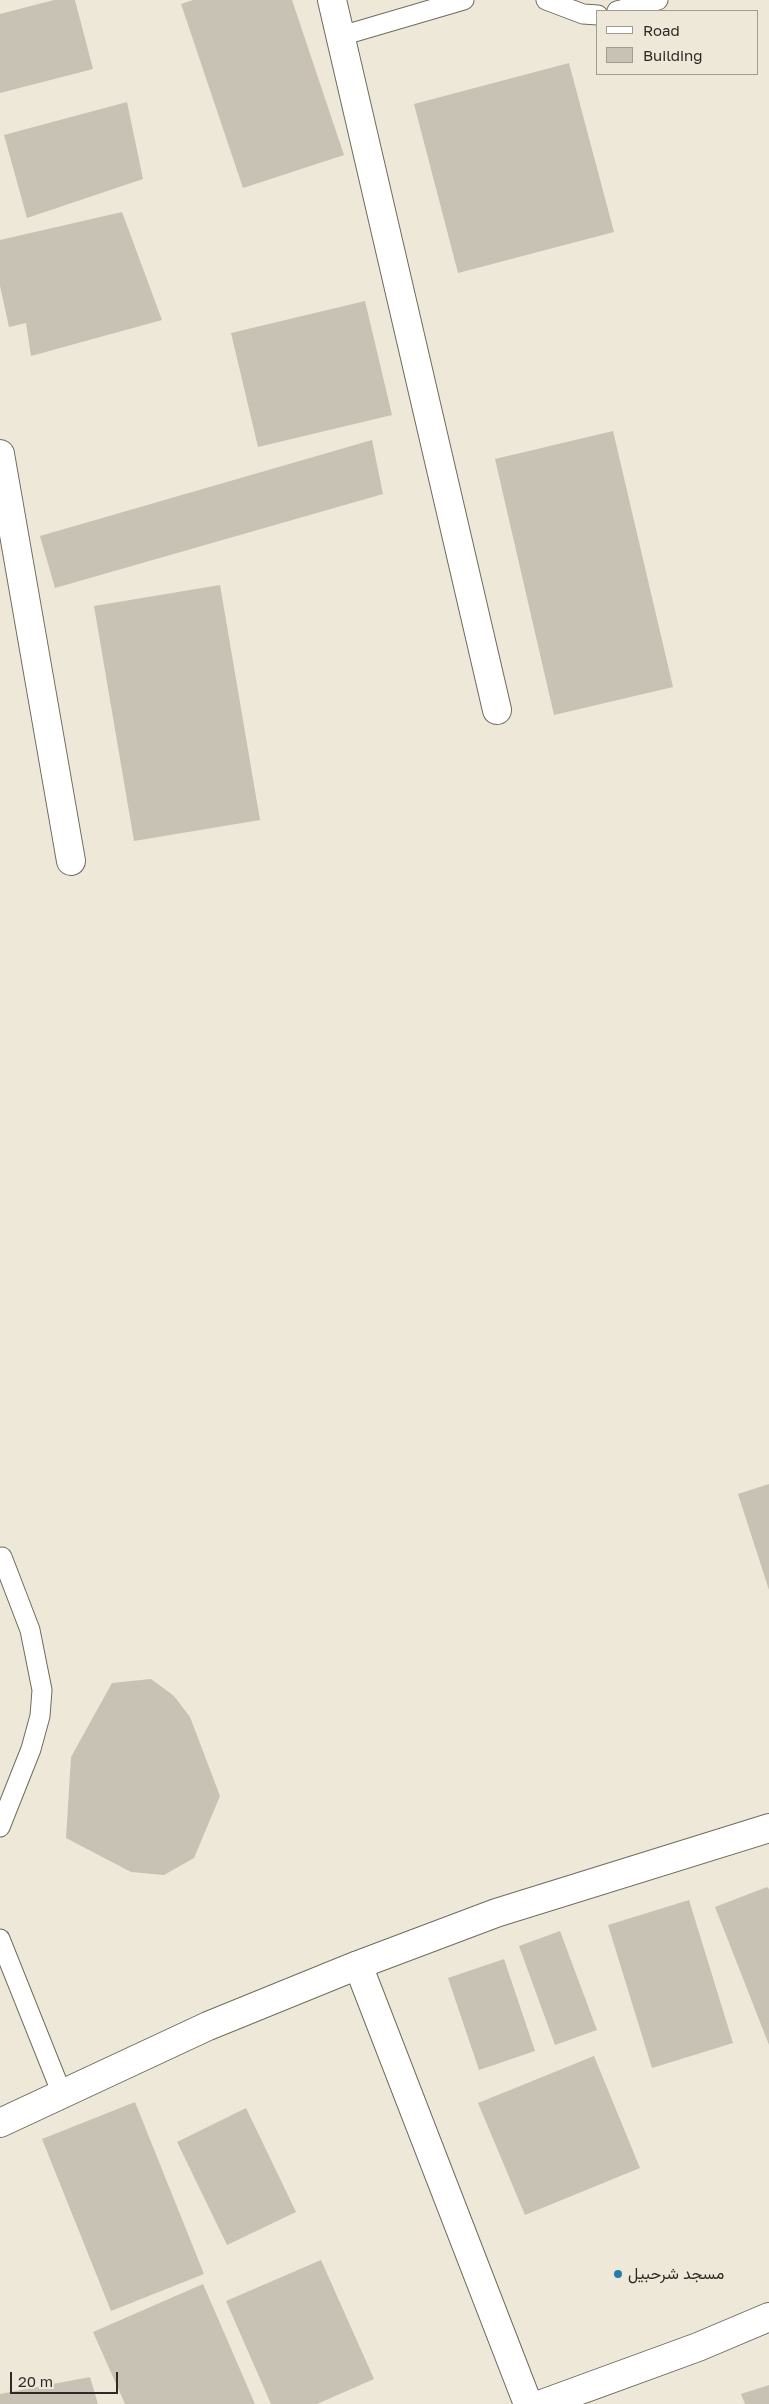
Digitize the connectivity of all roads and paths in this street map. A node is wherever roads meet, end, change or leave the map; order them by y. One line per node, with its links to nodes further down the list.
1 (332, 0): 7 (street)
2 (464, 0): 7 (lane)
3 (546, 0): 6 (lane)
4 (658, 0): 5 (lane)
5 (621, 10)
6 (596, 15)
7 (341, 36): 9 (street)
8 (0, 454): 10 (street)
9 (497, 710)
10 (71, 861)
11 (2, 1557): 12 (lane)
12 (0, 1827)
13 (769, 1828): 15 (street)
14 (0, 1939): 16 (lane)
15 (358, 1965): 16 (street); 19 (street)
16 (62, 2094): 17 (street)
17 (0, 2123)
18 (769, 2317): 20 (street)
19 (528, 2404)
20 (542, 2404)

